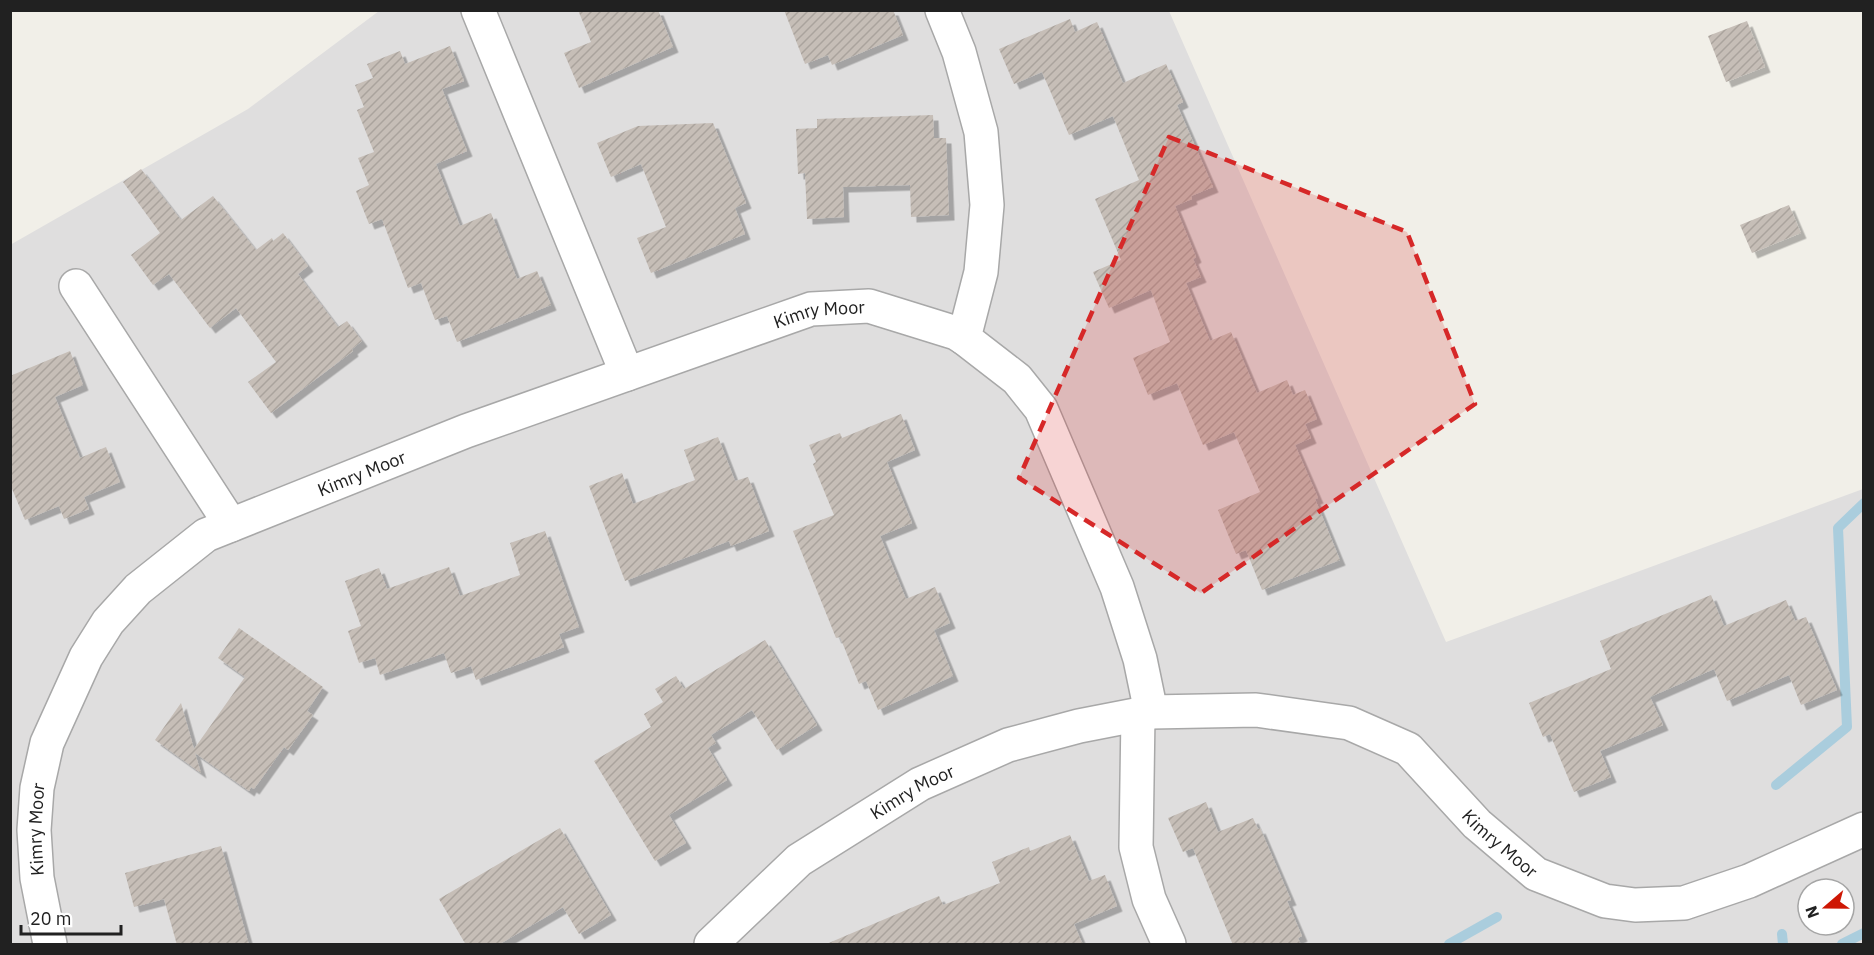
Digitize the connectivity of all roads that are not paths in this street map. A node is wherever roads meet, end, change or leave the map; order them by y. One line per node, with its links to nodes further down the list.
1 (478, 10): 5 (street)
2 (942, 10): 4 (street)
3 (76, 286): 6 (street)
4 (964, 338): 5 (street, Kimry Moor); 7 (street, Kimry Moor)
5 (627, 374): 6 (street, Kimry Moor)
6 (231, 525): 9 (street, Kimry Moor)
7 (1144, 714): 8 (street, Kimry Moor); 11 (street, Kimry Moor); 12 (street)
8 (1863, 829)
9 (23, 850): 10 (street, Kimry Moor)
10 (50, 945)
11 (711, 945)
12 (1169, 945)

